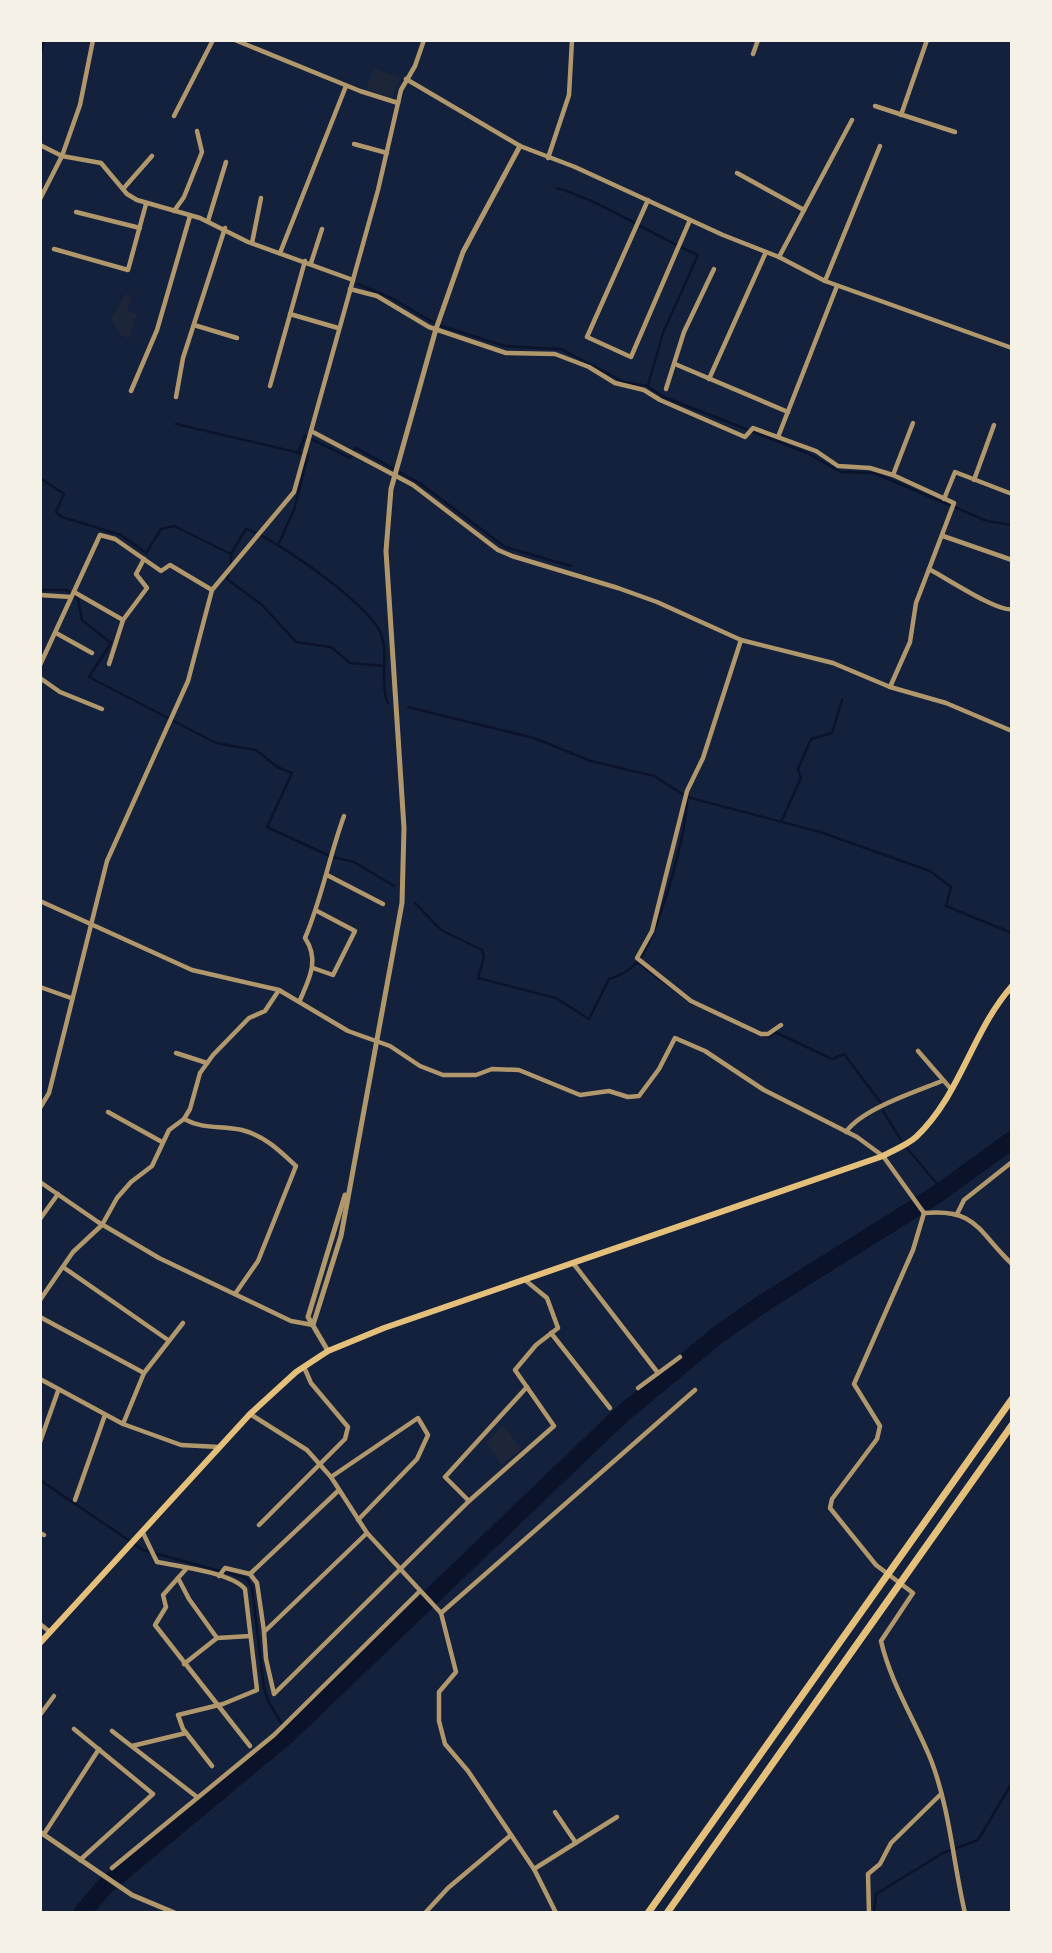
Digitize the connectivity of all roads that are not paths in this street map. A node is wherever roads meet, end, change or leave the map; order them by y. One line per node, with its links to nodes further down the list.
1 (93, 40): 23 (street)
2 (214, 40): 14 (street)
3 (235, 40): 10 (street)
4 (424, 40): 9 (street)
5 (572, 40): 25 (street)
6 (758, 40): 8 (street)
7 (927, 40): 13 (street)
8 (753, 54)
9 (406, 79): 11 (street); 20 (street)
10 (346, 86): 11 (street); 45 (street)
11 (398, 103): 22 (street)
12 (874, 106): 13 (street)
13 (901, 115): 17 (street)
14 (174, 116)
15 (852, 120): 33 (street)
16 (197, 131): 34 (street)
17 (955, 132)
18 (354, 144): 22 (street)
19 (40, 145): 23 (street)
20 (520, 146): 25 (street); 56 (street)
21 (880, 146): 50 (street)
22 (387, 153): 49 (street)
23 (62, 156): 28 (street); 30 (street)
24 (152, 156): 28 (street)
25 (548, 158): 31 (street)
26 (226, 162): 38 (street)
27 (737, 173): 33 (street)
28 (123, 189): 32 (street)
29 (261, 198): 42 (street)
30 (40, 199)
31 (648, 200): 37 (street); 37 (street)
32 (146, 204): 34 (street); 39 (street)
33 (804, 210): 46 (street)
34 (174, 211): 36 (street)
35 (76, 212): 39 (street)
36 (190, 216): 38 (street); 63 (street)
37 (690, 220): 44 (street)
38 (208, 221): 40 (street)
39 (139, 228): 43 (street)
40 (225, 228): 42 (street); 54 (street)
41 (322, 229): 47 (street)
42 (252, 243): 45 (street)
43 (54, 249)
44 (766, 252): 46 (street); 60 (street)
45 (280, 253): 47 (street)
46 (779, 257): 50 (street)
47 (308, 262): 49 (street); 53 (street)
48 (714, 269): 59 (street)
49 (353, 280): 52 (street)
50 (825, 281): 51 (street)
51 (837, 286): 58 (street); 65 (street)
52 (351, 289): 55 (street); 56 (street)
53 (290, 314): 55 (street); 61 (street)
54 (194, 325): 57 (street); 64 (street)
55 (338, 328): 68 (street)
56 (436, 329): 69 (street); 70 (street)
57 (237, 338)
58 (1012, 348)
59 (675, 364): 60 (street); 62 (street)
60 (709, 379): 65 (street)
61 (270, 386)
62 (666, 389)
63 (131, 391)
64 (176, 397)
65 (788, 412): 69 (street)
66 (913, 423): 71 (street)
67 (994, 425): 72 (street)
68 (311, 431): 70 (street); 79 (street)
69 (778, 437): 71 (street)
70 (395, 475): 85 (street); 106 (street)
71 (893, 475): 74 (street)
72 (974, 480): 73 (street); 74 (street)
73 (1012, 494)
74 (944, 499): 75 (street)
75 (943, 536): 77 (street); 78 (street)
76 (144, 559): 79 (street); 80 (street); 83 (street)
77 (1012, 560)
78 (929, 569): 82 (street); 90 (street)
79 (212, 590): 98 (street)
80 (72, 595): 81 (street); 83 (street); 84 (street)
81 (40, 596)
82 (1012, 609)
83 (123, 620): 87 (street)
84 (55, 633): 86 (street); 88 (street)
85 (741, 640): 90 (street); 105 (street)
86 (92, 653)
87 (109, 664)
88 (40, 665)
89 (40, 678): 91 (street)
90 (890, 687): 92 (street)
91 (102, 709)
92 (1012, 731)
93 (344, 816): 94 (street)
94 (327, 875): 96 (street); 97 (street)
95 (40, 901): 98 (street)
96 (383, 904)
97 (317, 911): 99 (street); 99 (street)
98 (92, 924): 102 (street); 103 (street)
99 (313, 968): 104 (street)
100 (1012, 986): 111 (main road)
101 (40, 987): 103 (street)
102 (279, 990): 104 (street); 109 (street)
103 (71, 998): 112 (street)
104 (300, 1000): 106 (street)
105 (781, 1024)
106 (377, 1041): 115 (street); 133 (street)
107 (918, 1051): 110 (street)
108 (176, 1053): 109 (street)
109 (207, 1063): 114 (street)
110 (942, 1081): 111 (street); 115 (street)
111 (951, 1089): 117 (main road)
112 (40, 1108)
113 (108, 1112): 116 (street)
114 (184, 1119): 116 (street); 129 (street)
115 (846, 1132): 117 (street)
116 (162, 1142): 124 (street)
117 (883, 1156): 121 (street); 125 (main road)
118 (1012, 1162): 122 (street)
119 (40, 1182): 120 (street)
120 (58, 1194): 123 (street); 124 (street)
121 (924, 1213): 122 (street); 166 (street)
122 (957, 1214): 126 (street)
123 (40, 1219)
124 (102, 1224): 127 (street); 129 (street)
125 (573, 1264): 128 (main road); 140 (street)
126 (1012, 1264)
127 (63, 1267): 130 (street); 135 (street)
128 (525, 1280): 134 (street); 136 (main road)
129 (235, 1294): 133 (street)
130 (40, 1300)
131 (40, 1317): 139 (street)
132 (183, 1324): 135 (street)
133 (313, 1325): 136 (street)
134 (551, 1333): 142 (street); 147 (street)
135 (169, 1340): 139 (street)
136 (328, 1351): 138 (main road)
137 (680, 1357): 140 (street)
138 (303, 1367): 148 (main road); 154 (street)
139 (144, 1373): 150 (street)
140 (658, 1373): 143 (street)
141 (40, 1379): 145 (street)
142 (527, 1387): 158 (street); 158 (street)
143 (638, 1388)
144 (695, 1390): 171 (street)
145 (58, 1391): 149 (street); 152 (street)
146 (1012, 1399): 166 (highway)
147 (610, 1408)
148 (250, 1414): 153 (main road); 154 (street)
149 (105, 1415): 150 (street); 157 (street)
150 (123, 1424): 153 (street)
151 (1012, 1425): 169 (highway)
152 (40, 1442)
153 (220, 1447): 161 (main road)
154 (318, 1462): 155 (street); 160 (street)
155 (331, 1477): 156 (street); 159 (street)
156 (338, 1491): 159 (street); 165 (street)
157 (75, 1500)
158 (469, 1502): 164 (street)
159 (358, 1520): 162 (street)
160 (259, 1525)
161 (143, 1533): 163 (street); 173 (main road)
162 (367, 1533): 164 (street); 174 (street)
163 (186, 1569): 167 (street); 168 (street)
164 (402, 1570): 170 (street); 174 (street)
165 (250, 1574): 167 (street); 174 (street)
166 (887, 1574): 169 (street); 202 (highway)
167 (219, 1576): 175 (street)
168 (178, 1578): 176 (street); 178 (street)
169 (898, 1584): 189 (street); 203 (highway)
170 (422, 1593): 171 (street); 190 (street)
171 (440, 1611): 194 (street)
172 (40, 1624): 173 (street)
173 (50, 1632): 177 (main road)
174 (264, 1632)
175 (250, 1636): 176 (street); 180 (street)
176 (217, 1639): 178 (street)
177 (40, 1643)
178 (184, 1664): 180 (street)
179 (54, 1696): 181 (street)
180 (216, 1706): 184 (street); 186 (street)
181 (40, 1715)
182 (74, 1729): 187 (street)
183 (112, 1731): 185 (street)
184 (186, 1733): 185 (street); 188 (street)
185 (131, 1746): 190 (street)
186 (250, 1746)
187 (99, 1749): 193 (street); 196 (street)
188 (212, 1766)
189 (941, 1794): 204 (street); 205 (street)
190 (197, 1797): 197 (street)
191 (555, 1812): 195 (street)
192 (617, 1817): 195 (street)
193 (42, 1833): 196 (street)
194 (511, 1835): 198 (street); 200 (street)
195 (576, 1843): 198 (street)
196 (80, 1860): 199 (street)
197 (112, 1868)
198 (534, 1869): 201 (street)
199 (175, 1913)
200 (425, 1913)
201 (556, 1913)
202 (648, 1913)
203 (667, 1913)
204 (869, 1913)
205 (965, 1913)

